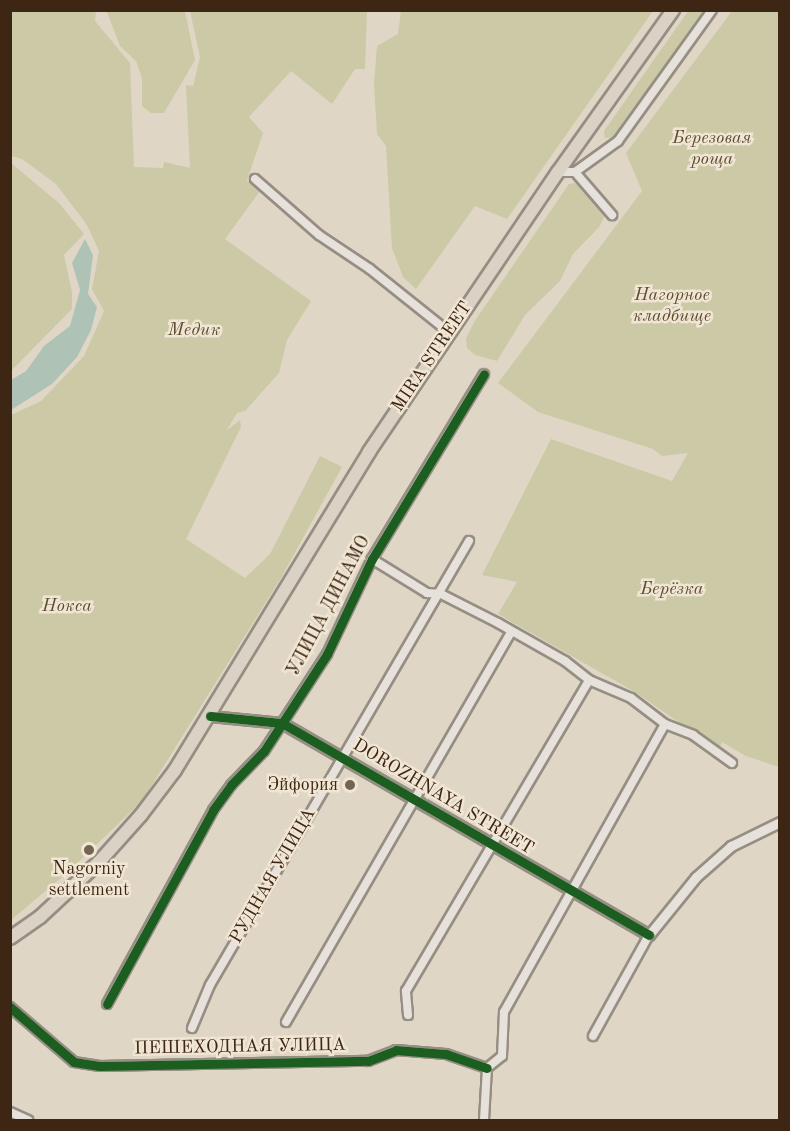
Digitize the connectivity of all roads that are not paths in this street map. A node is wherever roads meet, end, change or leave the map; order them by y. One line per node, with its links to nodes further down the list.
1 (673, 10): 3 (main road, MIRA STREET)
2 (712, 10): 4 (street)
3 (558, 172): 4 (street); 7 (main road, MIRA STREET)
4 (575, 172): 6 (street)
5 (255, 179): 7 (street)
6 (612, 215)
7 (449, 332): 14 (main road, MIRA STREET)
8 (484, 374): 10 (street, УЛИЦА ДИНАМО)
9 (469, 541): 11 (street, РУДНАЯ УЛИЦА)
10 (372, 559): 11 (street); 15 (street, УЛИЦА ДИНАМО)
11 (434, 596): 12 (street); 17 (street, РУДНАЯ УЛИЦА)
12 (511, 632): 13 (street); 19 (street)
13 (589, 680): 16 (street); 21 (street)
14 (210, 716): 15 (street, DOROZHNAYA STREET); 24 (main road, MIRA STREET)
15 (282, 723): 17 (street, DOROZHNAYA STREET); 25 (street, УЛИЦА ДИНАМО)
16 (665, 724): 18 (street); 22 (street)
17 (342, 755): 19 (street, DOROZHNAYA STREET); 29 (street, РУДНАЯ УЛИЦА)
18 (732, 763)
19 (416, 801): 21 (street, DOROZHNAYA STREET); 28 (street)
20 (780, 822): 23 (street)
21 (491, 846): 22 (street, DOROZHNAYA STREET); 27 (street)
22 (568, 891): 23 (street, DOROZHNAYA STREET); 31 (street)
23 (649, 935): 30 (street)
24 (10, 938)
25 (107, 1004)
26 (10, 1007): 31 (street, ПЕШЕХОДНАЯ УЛИЦА)
27 (408, 1015)
28 (286, 1022)
29 (192, 1028)
30 (593, 1036)
31 (487, 1068): 34 (street)
32 (10, 1112): 33 (street)
33 (28, 1120)
34 (484, 1120)

